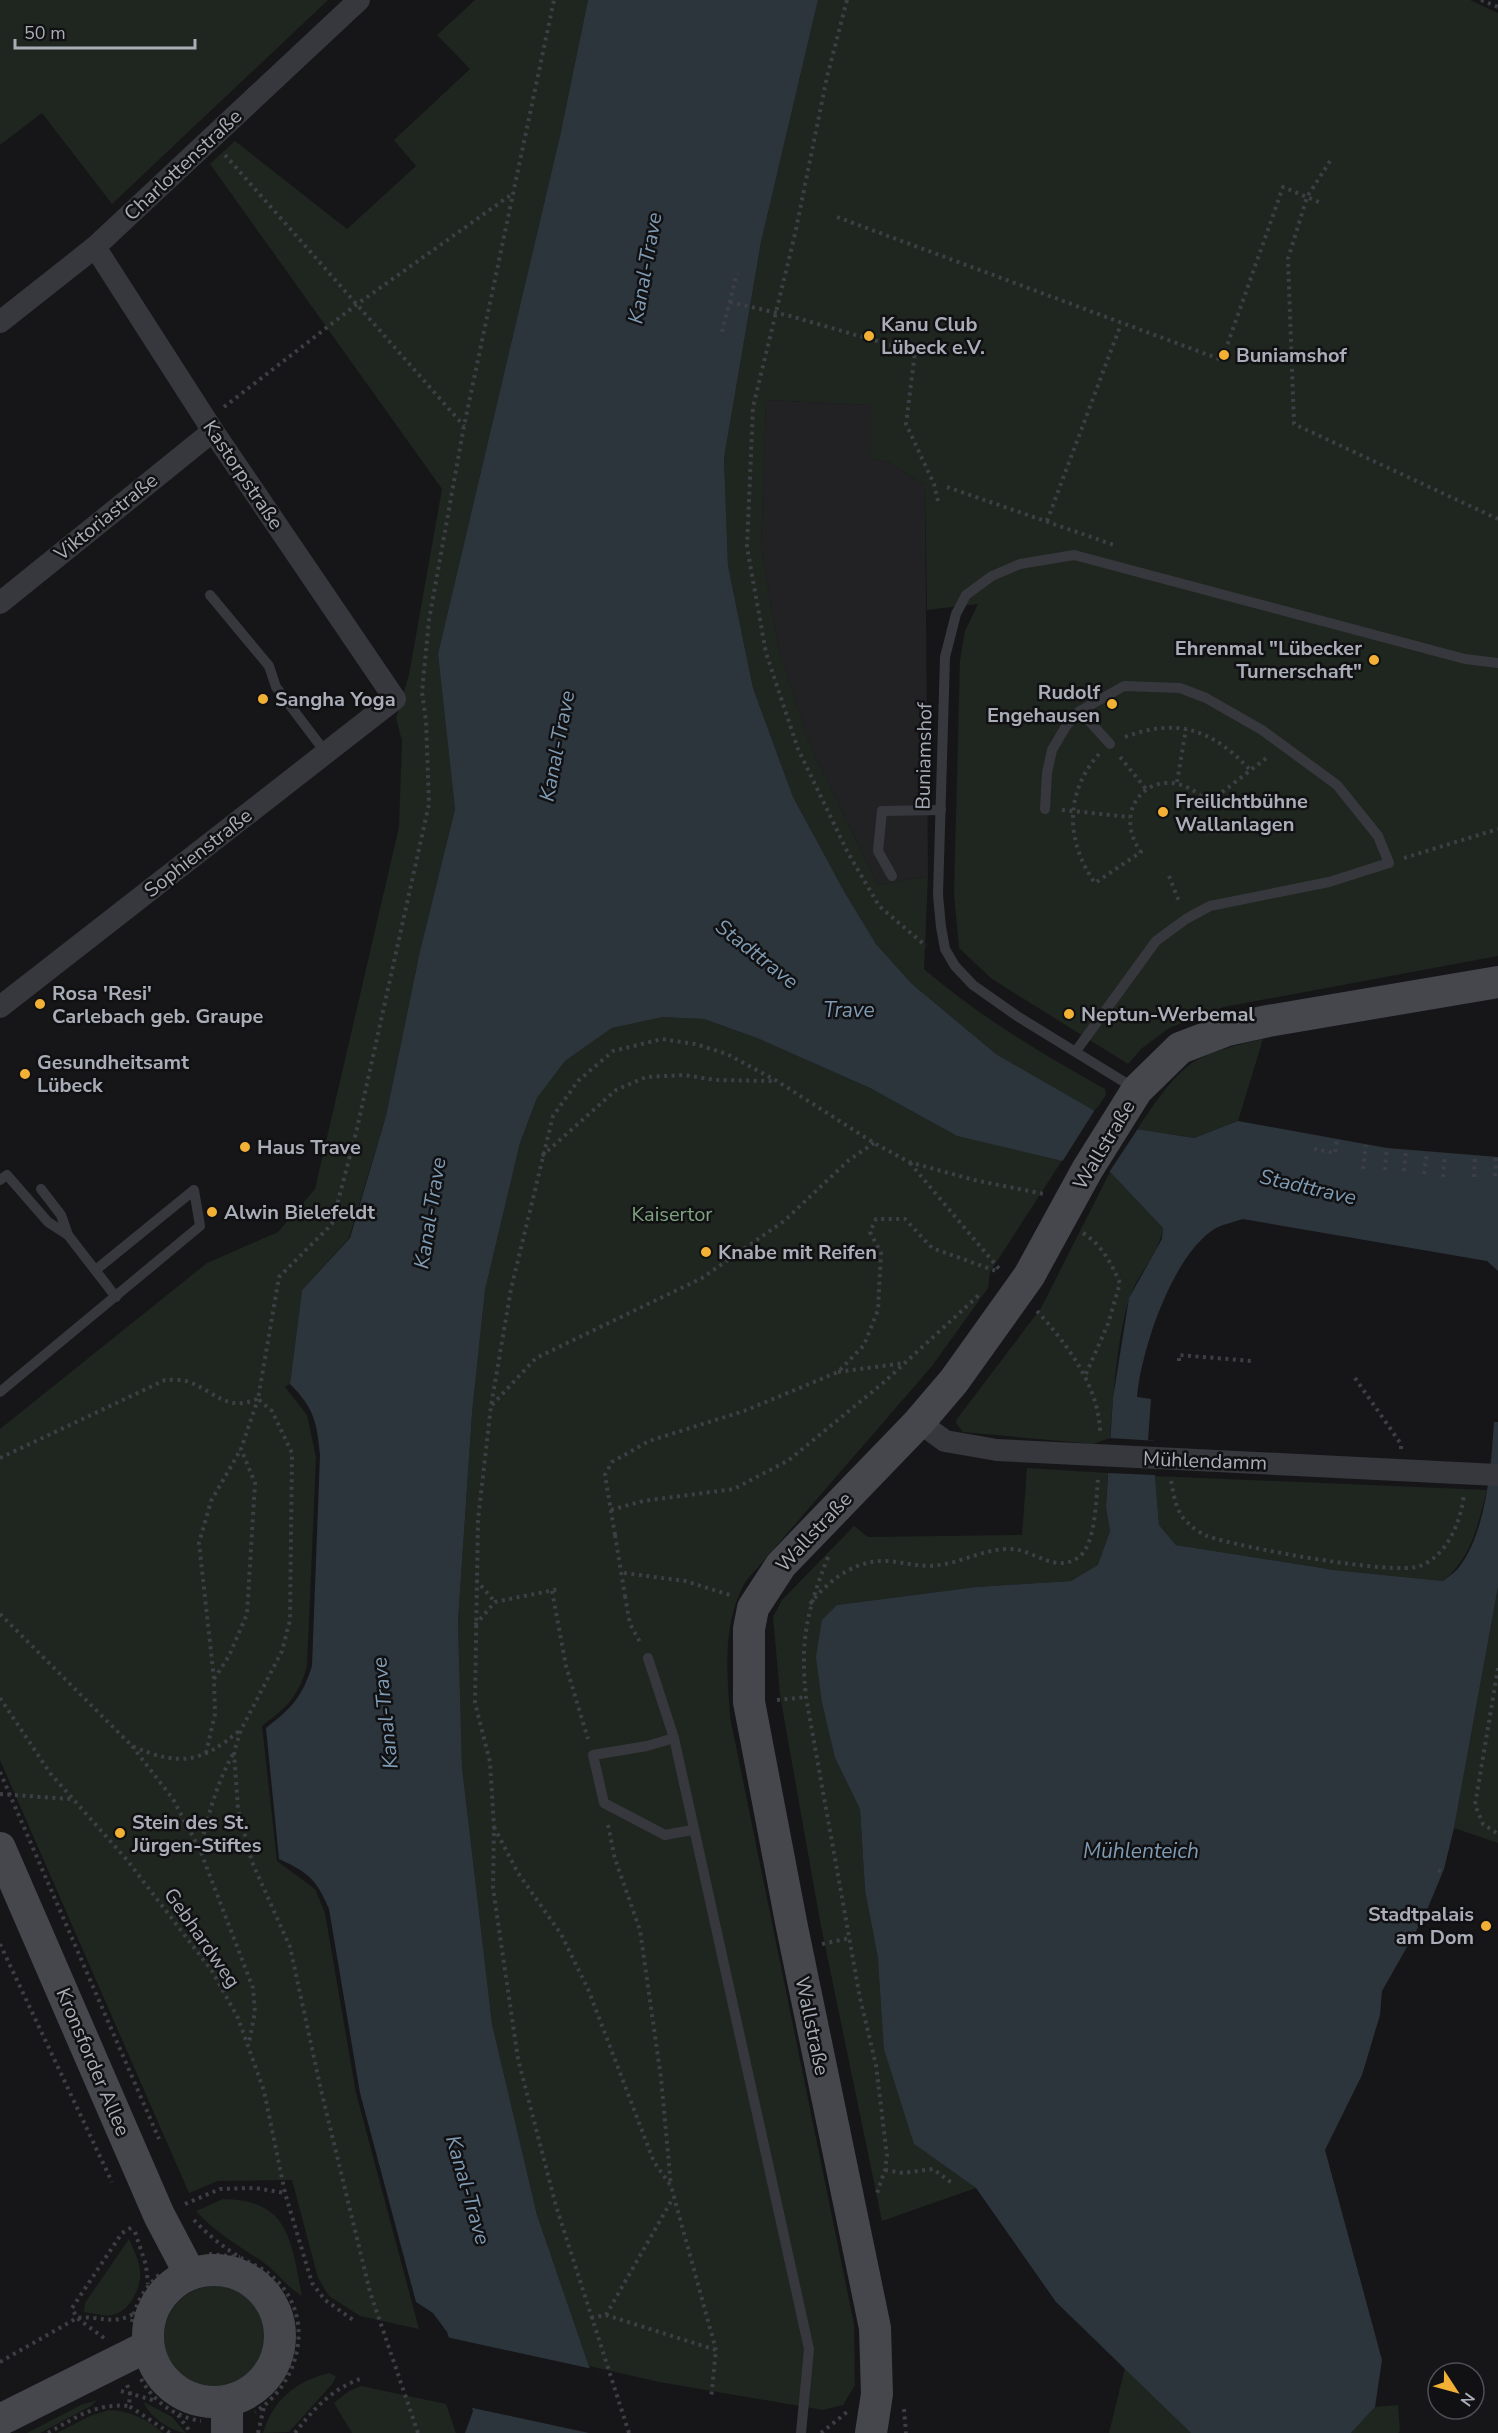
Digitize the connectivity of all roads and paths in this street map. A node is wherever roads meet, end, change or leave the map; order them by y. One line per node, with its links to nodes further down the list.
1 (359, 0): 6 (street, Charlottenstraße)
2 (554, 0): 8 (path)
3 (847, 0): 16 (path)
4 (1481, 0): 5 (path)
5 (1498, 8)
6 (211, 139): 12 (street, Charlottenstraße); 15 (path)
7 (1330, 161): 9 (path)
8 (513, 193): 15 (path); 21 (path)
9 (1307, 197): 10 (path); 18 (path); 24 (path)
10 (1321, 203)
11 (837, 218): 18 (path)
12 (95, 247): 17 (street, Charlottenstraße); 20 (street, Kastorpstraße)
13 (737, 273): 14 (path)
14 (730, 302): 16 (path); 19 (path)
15 (356, 305): 20 (path); 21 (path)
16 (775, 314): 23 (path); 46 (path)
17 (0, 322)
18 (1121, 324): 25 (path)
19 (722, 332)
20 (210, 426): 28 (street, Viktoriastraße); 30 (street, Kastorpstraße)
21 (464, 426): 89 (path)
22 (947, 487): 25 (path)
23 (938, 501)
24 (1498, 519)
25 (1047, 521): 26 (path)
26 (1126, 550)
27 (210, 595): 34 (lane)
28 (0, 603)
29 (1498, 663): 38 (lane, Buniamshof)
30 (395, 699): 34 (street, Sophienstraße)
31 (1080, 711): 33 (lane); 37 (lane); 42 (lane)
32 (1186, 729): 33 (path); 35 (path); 35 (path)
33 (1110, 744): 36 (path); 39 (path)
34 (326, 753): 48 (street, Sophienstraße)
35 (1177, 782): 36 (path)
36 (1146, 789): 40 (path)
37 (1045, 809)
38 (941, 810): 43 (lane); 49 (lane, Buniamshof)
39 (1072, 810): 40 (path); 40 (path)
40 (1130, 817)
41 (1498, 829): 42 (path)
42 (1389, 863): 45 (lane)
43 (892, 876)
44 (1169, 876): 45 (path)
45 (1186, 919): 49 (lane)
46 (930, 949)
47 (1498, 982): 51 (main road, Wallstraße)
48 (0, 1007)
49 (1076, 1051): 51 (lane, Buniamshof)
50 (777, 1081): 53 (path); 61 (path); 61 (path)
51 (1137, 1090): 91 (main road, Wallstraße)
52 (1337, 1140): 56 (path)
53 (874, 1143): 63 (path); 90 (path)
54 (1366, 1144): 64 (path)
55 (1387, 1148): 65 (path)
56 (1314, 1149)
57 (1406, 1150): 66 (path)
58 (1427, 1152): 67 (path)
59 (1445, 1154): 69 (path)
60 (1475, 1155): 70 (path)
61 (542, 1156): 90 (path)
62 (1496, 1156): 68 (path)
63 (909, 1162): 73 (path); 77 (path)
64 (1363, 1169)
65 (1385, 1170)
66 (1404, 1171)
67 (1424, 1174)
68 (1495, 1176)
69 (1443, 1177)
70 (1474, 1177)
71 (0, 1180): 74 (lane)
72 (41, 1189): 74 (lane)
73 (1050, 1196)
74 (68, 1235): 76 (lane)
75 (1094, 1240): 86 (path)
76 (97, 1269): 80 (lane); 80 (lane)
77 (1003, 1273): 78 (path); 85 (path)
78 (997, 1280)
79 (987, 1288): 84 (path)
80 (116, 1297): 88 (lane)
81 (1032, 1306): 86 (path)
82 (1179, 1361): 83 (path)
83 (1251, 1361)
84 (905, 1363): 85 (path); 98 (path)
85 (838, 1372): 98 (path)
86 (1085, 1377): 94 (path)
87 (1355, 1378): 92 (path)
88 (0, 1392)
89 (258, 1399): 93 (path); 95 (path); 115 (path)
90 (491, 1406): 101 (path)
91 (919, 1422): 94 (street, Mühlendamm); 174 (main road, Wallstraße)
92 (1401, 1444)
93 (241, 1449): 111 (path); 111 (path)
94 (1105, 1457): 96 (street, Mühlendamm); 106 (path)
95 (0, 1458)
96 (1161, 1459): 97 (street, Mühlendamm); 97 (path)
97 (1483, 1474)
98 (611, 1510): 109 (path, bridge)
99 (832, 1547): 106 (path)
100 (624, 1573): 104 (path)
101 (476, 1580): 105 (path); 108 (path)
102 (559, 1589): 103 (path)
103 (552, 1590): 105 (path); 120 (path)
104 (742, 1599)
105 (495, 1602): 108 (path)
106 (810, 1604): 113 (path)
107 (0, 1614): 117 (path)
108 (475, 1626): 126 (path)
109 (648, 1658): 116 (lane)
110 (1498, 1668): 128 (path)
111 (214, 1679): 119 (path)
112 (776, 1690): 113 (path)
113 (806, 1697): 131 (path)
114 (0, 1698): 124 (path, Gebhardweg)
115 (241, 1730): 118 (path); 119 (path)
116 (674, 1738): 120 (lane); 127 (lane)
117 (132, 1746): 119 (path); 130 (path)
118 (234, 1752): 130 (path); 170 (path)
119 (206, 1753)
120 (593, 1755): 125 (lane)
121 (0, 1772): 123 (path)
122 (0, 1794): 123 (path)
123 (10, 1794): 124 (path); 135 (path)
124 (71, 1799): 134 (path, Gebhardweg)
125 (604, 1803): 127 (lane); 138 (path)
126 (494, 1827): 138 (path); 150 (path)
127 (692, 1830): 172 (lane)
128 (1498, 1834)
129 (0, 1848): 143 (main road, Kronsforder Allee)
130 (200, 1850): 134 (path)
131 (850, 1938): 133 (path); 136 (path)
132 (0, 1944): 139 (path)
133 (821, 1944)
134 (248, 2044): 140 (path, Gebhardweg)
135 (160, 2143)
136 (885, 2170): 137 (path); 142 (path)
137 (952, 2183)
138 (671, 2186): 141 (path)
139 (116, 2192)
140 (285, 2193): 143 (path); 151 (path, Gebhardweg)
141 (673, 2197): 148 (path); 153 (path)
142 (874, 2201)
143 (163, 2212): 145 (main road, Kronsforder Allee); 146 (path); 149 (path)
144 (192, 2217): 168 (path)
145 (190, 2274): 152 (main road); 158 (main road)
146 (148, 2284)
147 (134, 2314): 149 (path)
148 (606, 2315): 150 (path); 153 (path)
149 (77, 2318): 154 (path); 155 (path)
150 (591, 2318): 171 (path)
151 (356, 2322)
152 (148, 2346): 155 (main road); 158 (main road)
153 (716, 2350): 157 (path)
154 (0, 2362)
155 (117, 2363): 163 (main road)
156 (363, 2378): 169 (path)
157 (711, 2398)
158 (227, 2402): 167 (main road)
159 (160, 2403): 160 (path)
160 (129, 2406): 164 (path); 165 (path)
161 (850, 2409): 173 (path)
162 (178, 2415): 166 (path)
163 (0, 2420)
164 (48, 2433)
165 (170, 2433)
166 (191, 2433)
167 (227, 2433)
168 (258, 2433)
169 (295, 2433)
170 (418, 2433)
171 (629, 2433)
172 (801, 2433)
173 (821, 2433)
174 (871, 2433)

